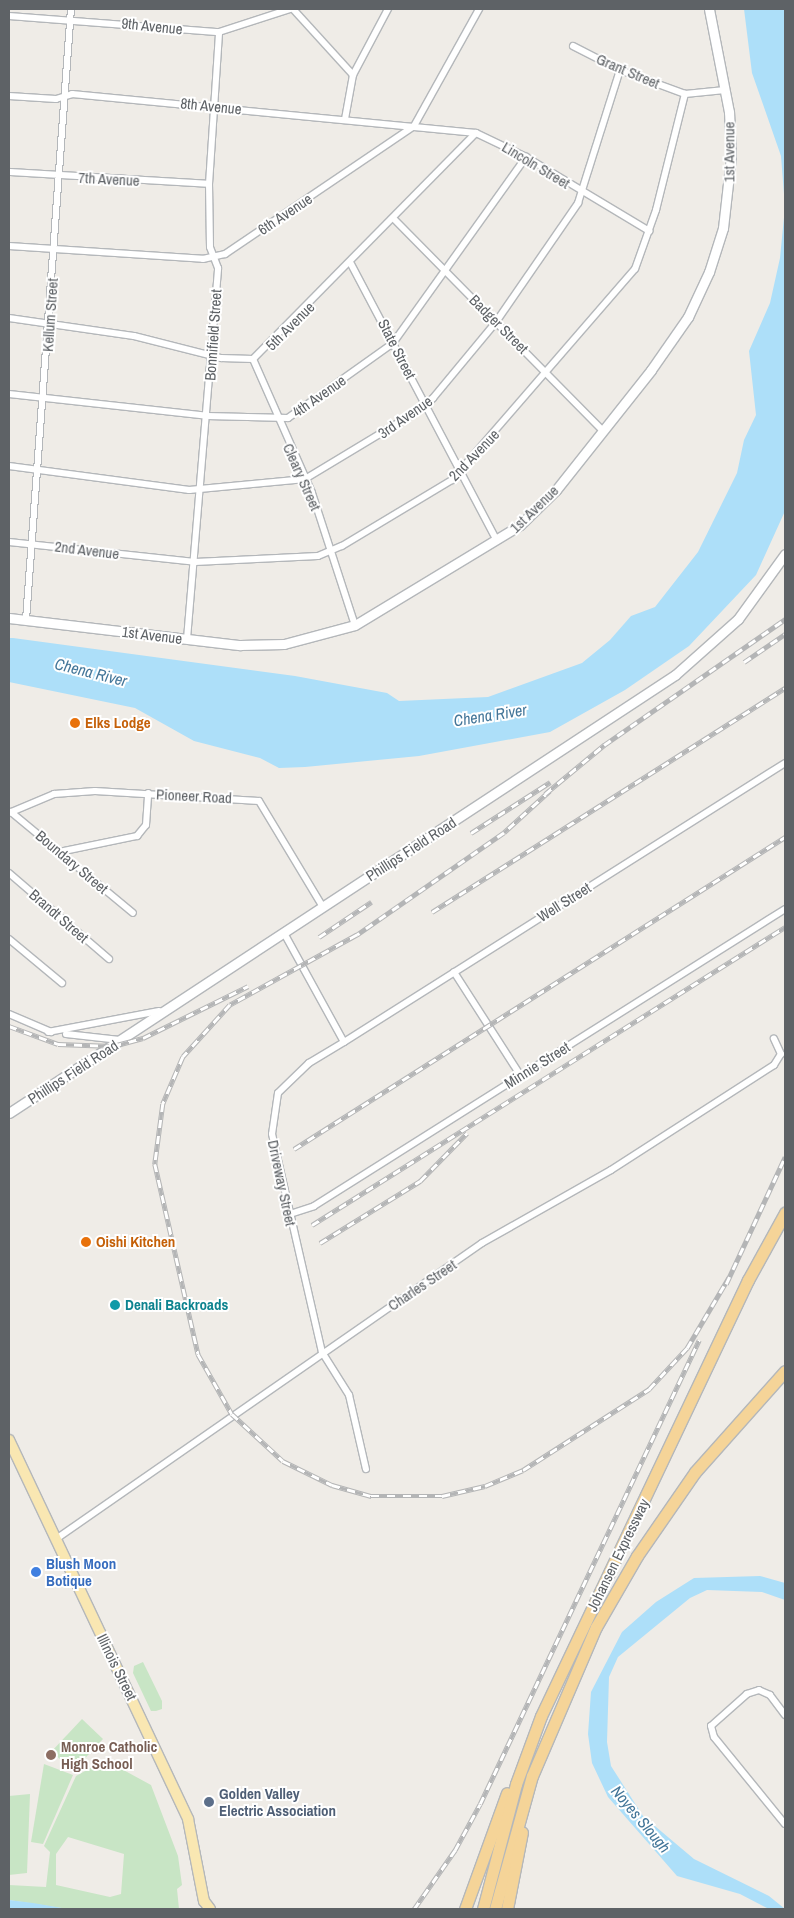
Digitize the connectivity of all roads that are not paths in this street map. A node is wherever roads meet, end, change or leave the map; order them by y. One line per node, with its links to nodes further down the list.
1 (70, 9): 7 (street, Kellum Street)
2 (291, 9): 8 (street, 9th Avenue); 11 (street)
3 (388, 9): 11 (street)
4 (479, 9): 18 (street, 6th Avenue)
5 (710, 9): 12 (street, 1st Avenue)
6 (9, 16): 7 (street, 9th Avenue)
7 (70, 19): 8 (street, 9th Avenue); 15 (street, Kellum Street)
8 (219, 32): 16 (street, Bonnifield Street)
9 (572, 46): 10 (street, Grant Street)
10 (620, 70): 13 (street, Grant Street); 24 (street, 3rd Avenue)
11 (353, 75): 17 (street)
12 (725, 90): 13 (street); 44 (street, 1st Avenue)
13 (685, 94): 26 (street, 2nd Avenue)
14 (9, 96): 15 (street, 8th Avenue)
15 (64, 96): 16 (street, 8th Avenue); 22 (street, Kellum Street)
16 (212, 106): 17 (street, 8th Avenue); 23 (street, Bonnifield Street)
17 (344, 118): 18 (street, 8th Avenue)
18 (414, 126): 19 (street, Lincoln Street); 29 (street, 6th Avenue)
19 (476, 133): 20 (street, Lincoln Street); 25 (street, 5th Avenue)
20 (526, 157): 24 (street, Lincoln Street); 31 (street, 4th Avenue)
21 (9, 172): 22 (street, 7th Avenue)
22 (61, 177): 23 (street, 7th Avenue); 28 (street, Kellum Street)
23 (209, 184): 29 (street, Bonnifield Street)
24 (583, 194): 26 (street, Lincoln Street); 34 (street, 3rd Avenue)
25 (394, 219): 30 (street, 5th Avenue); 31 (street, Badger Street)
26 (649, 231): 38 (street, 2nd Avenue)
27 (9, 246): 28 (street)
28 (55, 250): 29 (street); 33 (street, Kellum Street)
29 (215, 259): 36 (street, Bonnifield Street)
30 (351, 264): 35 (street, State Street); 37 (street, 5th Avenue)
31 (446, 271): 34 (street, Badger Street); 35 (street, 4th Avenue)
32 (9, 318): 33 (street, 5th Avenue)
33 (50, 322): 36 (street, 5th Avenue); 40 (street, Kellum Street)
34 (496, 322): 38 (street, Badger Street); 41 (street, 3rd Avenue)
35 (393, 343): 41 (street, State Street); 43 (street, 4th Avenue)
36 (211, 355): 37 (street, 5th Avenue); 42 (street, Bonnifield Street)
37 (253, 360): 43 (street, Cleary Street)
38 (547, 372): 44 (street, Badger Street); 47 (street, 2nd Avenue)
39 (9, 394): 40 (street, 4th Avenue)
40 (44, 396): 42 (street, 4th Avenue); 46 (street, Kellum Street)
41 (426, 405): 47 (street, State Street); 48 (street, 3rd Avenue)
42 (207, 416): 43 (street, 4th Avenue); 49 (street, Bonnifield Street)
43 (277, 421): 48 (street, Cleary Street)
44 (603, 431): 51 (street, 1st Avenue)
45 (9, 466): 46 (street, 3rd Avenue)
46 (38, 469): 49 (street, 3rd Avenue); 52 (street, Kellum Street)
47 (461, 472): 51 (street, State Street); 53 (street, 2nd Avenue)
48 (305, 479): 49 (street, 3rd Avenue); 53 (street, Cleary Street)
49 (201, 490): 55 (street, Bonnifield Street)
50 (9, 542): 52 (street, 2nd Avenue)
51 (497, 542): 58 (street, 1st Avenue)
52 (31, 544): 55 (street, 2nd Avenue); 57 (street, Kellum Street)
53 (332, 551): 55 (street, 2nd Avenue); 58 (street, Cleary Street)
54 (785, 554): 65 (street, Phillips Field Road)
55 (195, 562): 59 (street, Bonnifield Street)
56 (9, 618): 57 (street, 1st Avenue)
57 (26, 620): 59 (street, 1st Avenue)
58 (355, 625): 59 (street, 1st Avenue)
59 (187, 639)
60 (785, 763): 71 (street, Well Street)
61 (148, 793): 62 (street, Pioneer Road); 63 (street); 65 (street, Pioneer Road)
62 (10, 812): 63 (street, Boundary Street)
63 (59, 852): 67 (street, Boundary Street)
64 (9, 873): 70 (street, Brandt Street)
65 (323, 908): 68 (street, Phillips Field Road)
66 (785, 909): 79 (street, Minnie Street)
67 (133, 913)
68 (284, 933): 73 (street, Phillips Field Road); 78 (street)
69 (9, 939): 72 (street)
70 (109, 959)
71 (454, 972): 78 (street, Well Street); 79 (street)
72 (62, 983)
73 (172, 1006): 75 (street); 77 (street, Phillips Field Road)
74 (9, 1014): 75 (street)
75 (48, 1032): 77 (street)
76 (774, 1039): 83 (street, Charles Street)
77 (122, 1040): 80 (street, Phillips Field Road)
78 (344, 1042): 82 (street, Driveway Street)
79 (520, 1076): 82 (street, Minnie Street)
80 (9, 1113)
81 (785, 1213): 89 (highway, Johansen Expressway)
82 (287, 1215): 83 (street, Driveway Street)
83 (322, 1352): 86 (street, Driveway Street); 87 (street, Charles Street)
84 (785, 1371): 90 (highway, Johansen Expressway)
85 (9, 1440): 87 (main road, Illinois Street)
86 (366, 1469)
87 (56, 1539): 92 (main road, Illinois Street)
88 (785, 1715): 91 (street)
89 (541, 1716): 93 (highway); 94 (highway, Johansen Expressway)
90 (528, 1791): 95 (highway, Johansen Expressway); 96 (highway)
91 (785, 1824)
92 (205, 1907)
93 (465, 1909)
94 (483, 1909)
95 (495, 1909)
96 (508, 1909)

